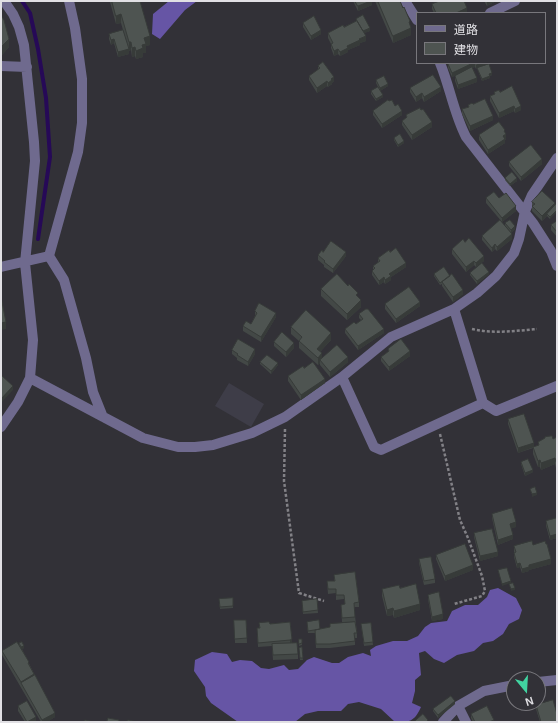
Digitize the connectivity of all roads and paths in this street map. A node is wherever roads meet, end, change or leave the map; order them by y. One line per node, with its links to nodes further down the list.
1 (4, 1): 9 (street)
2 (69, 1): 12 (street)
3 (405, 1): 6 (street)
4 (515, 1): 5 (street)
5 (492, 12)
6 (416, 18)
7 (440, 64): 11 (street)
8 (1, 66): 9 (street)
9 (26, 67): 13 (street)
10 (557, 158): 11 (street)
11 (525, 211): 14 (street); 16 (street)
12 (49, 256): 13 (street); 23 (street)
13 (25, 263): 15 (street); 20 (street)
14 (557, 266)
15 (1, 267)
16 (454, 309): 17 (street); 19 (street)
17 (460, 327): 18 (path); 22 (street)
18 (537, 329)
19 (342, 377): 24 (street); 25 (street)
20 (30, 378): 23 (street); 26 (street)
21 (557, 386): 22 (street)
22 (483, 403): 25 (street)
23 (103, 417): 24 (street)
24 (286, 417): 27 (path)
25 (438, 424): 28 (path)
26 (1, 427)
27 (324, 601)
28 (454, 604)
29 (557, 680): 30 (street)
30 (546, 681)
31 (506, 687): 32 (street)
32 (458, 706): 33 (street); 34 (street)
33 (443, 722)
34 (466, 722)

